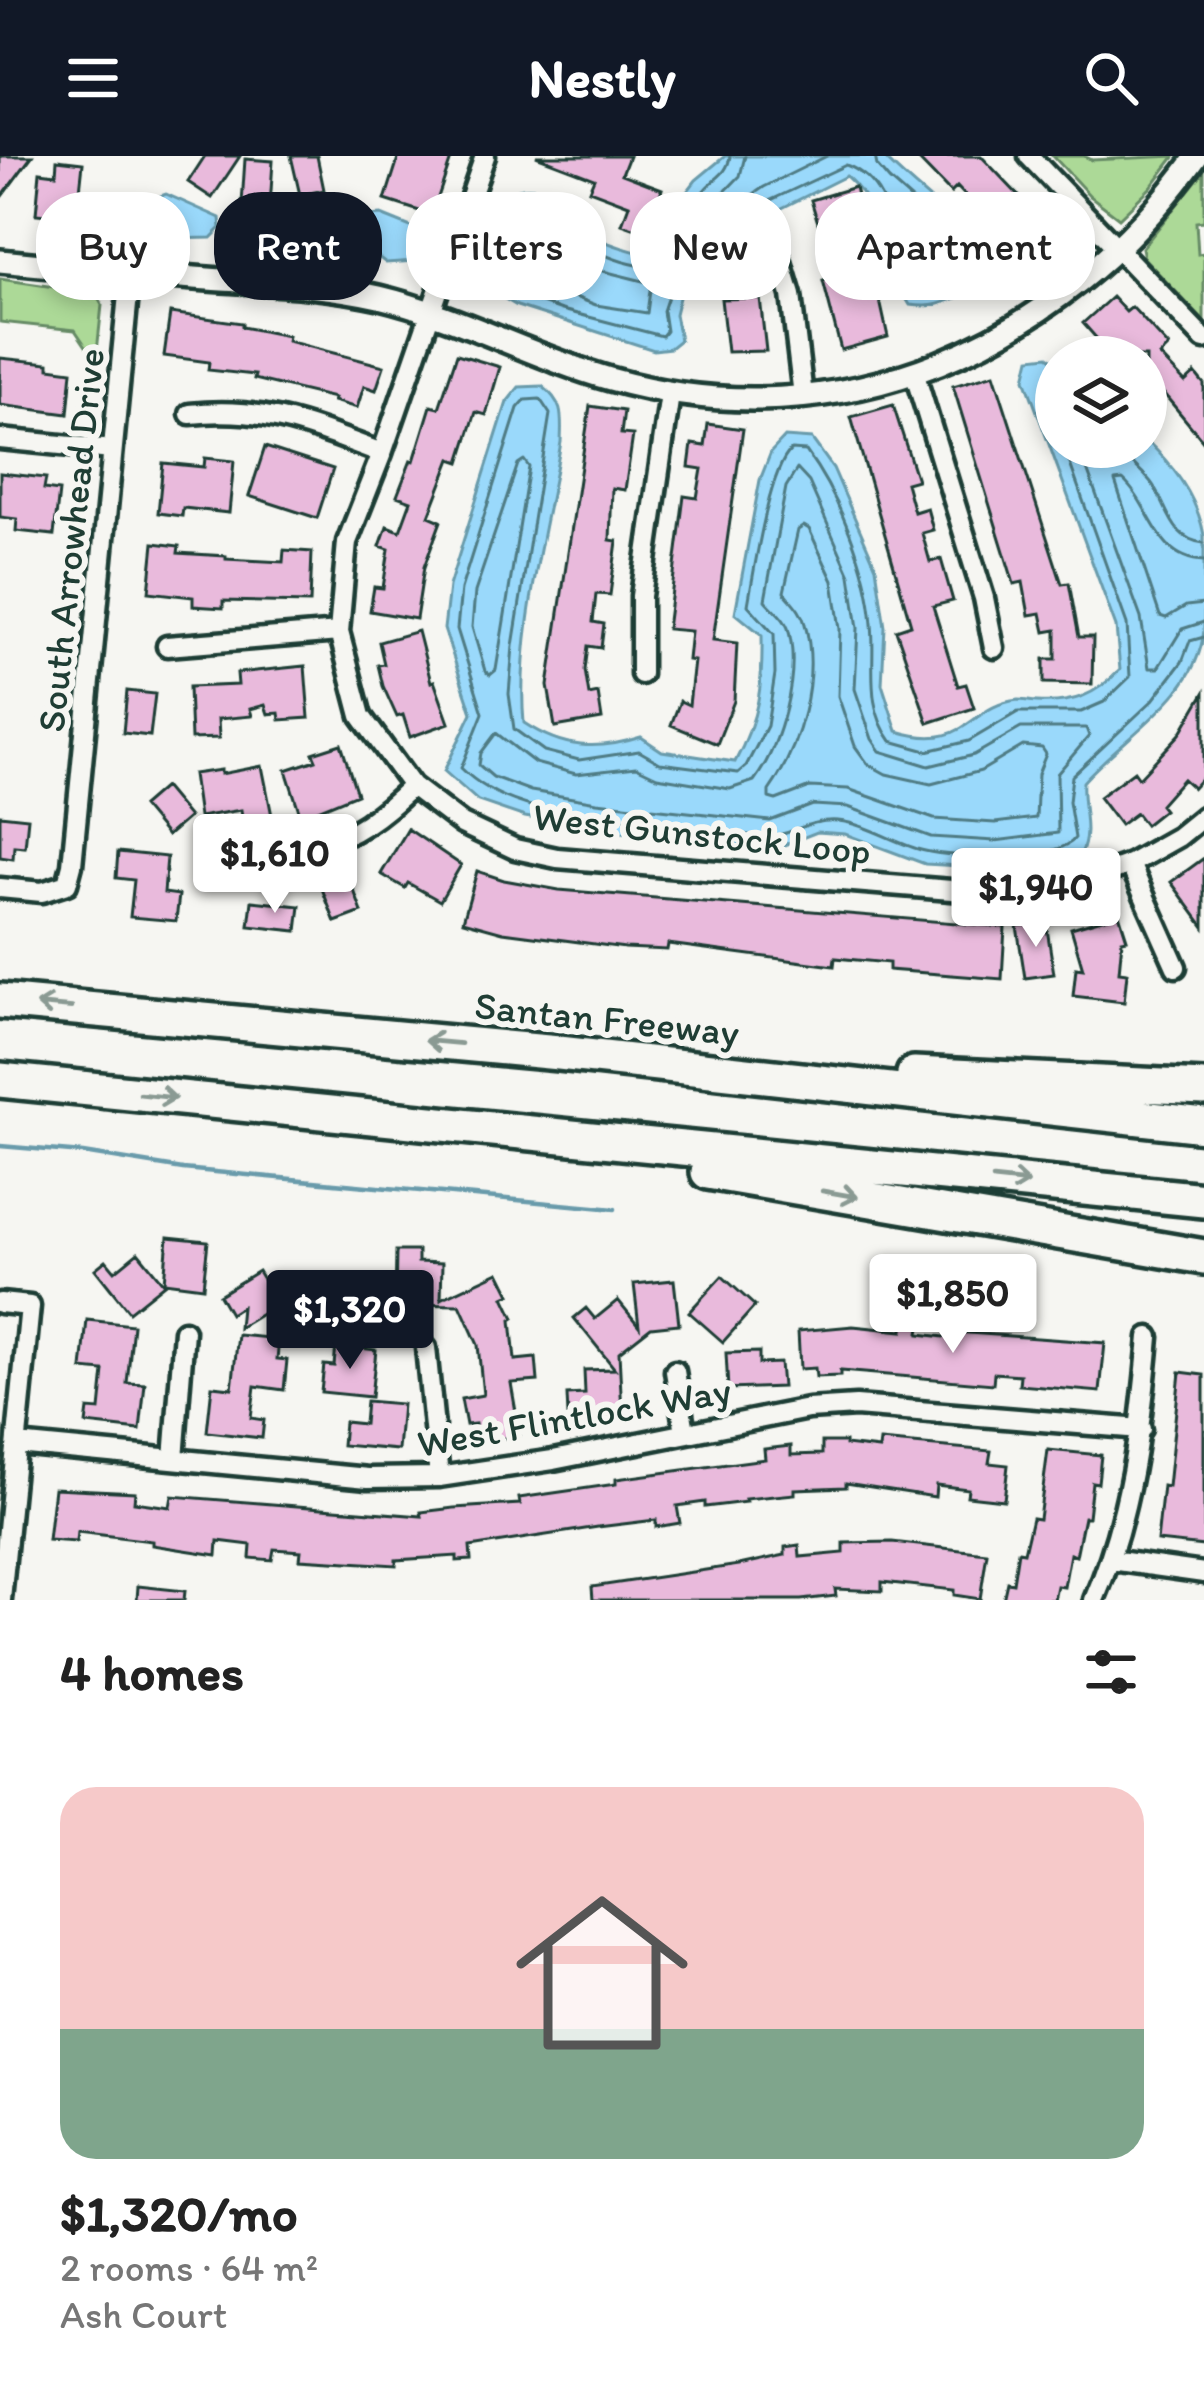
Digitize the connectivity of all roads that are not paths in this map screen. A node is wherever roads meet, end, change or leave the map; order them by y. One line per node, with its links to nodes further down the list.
1 (485, 156): 10 (street, West Gunstock Loop)
2 (1029, 156): 4 (street)
3 (1197, 156): 4 (street)
4 (1118, 251): 11 (street); 12 (street)
5 (0, 260): 6 (street)
6 (36, 264)
7 (190, 278): 10 (street)
8 (791, 295): 14 (street)
9 (127, 300): 17 (street, South Arrowhead Drive)
10 (430, 312): 13 (street); 18 (street, West Gunstock Loop)
11 (1204, 339)
12 (915, 375): 14 (street); 21 (street)
13 (670, 394): 14 (street); 22 (street)
14 (803, 396)
15 (190, 414): 18 (street)
16 (0, 439): 17 (street)
17 (112, 450): 27 (street, South Arrowhead Drive)
18 (382, 453): 19 (street, West Gunstock Loop)
19 (339, 632): 20 (street); 23 (street, West Gunstock Loop)
20 (167, 646)
21 (994, 648)
22 (641, 674)
23 (412, 786): 25 (street, West Gunstock Loop); 26 (street)
24 (1204, 816): 25 (street, West Gunstock Loop)
25 (1130, 864): 28 (street)
26 (219, 867)
27 (0, 888)
28 (1176, 967)
29 (0, 1001): 30 (highway, Santan Freeway, one-way to 29)
30 (559, 1053): 32 (highway); 33 (highway, Santan Freeway)
31 (0, 1080): 34 (highway, one-way to 34)
32 (1204, 1088)
33 (1204, 1125)
34 (476, 1129): 35 (highway, one-way to 35); 36 (highway, one-way to 36)
35 (1204, 1200)
36 (1204, 1257)
37 (0, 1303): 44 (street)
38 (184, 1331): 45 (street)
39 (1149, 1337): 42 (street)
40 (426, 1348): 46 (street)
41 (674, 1371): 43 (street)
42 (1141, 1429): 43 (street, West Flintlock Way); 47 (street)
43 (685, 1432): 46 (street, West Flintlock Way)
44 (17, 1444): 45 (street, West Flintlock Way); 49 (street)
45 (174, 1459): 46 (street, West Flintlock Way)
46 (439, 1477)
47 (1111, 1560): 48 (street); 51 (street)
48 (1204, 1573)
49 (2, 1578): 50 (street)
50 (1, 1600)
51 (1094, 1600)

